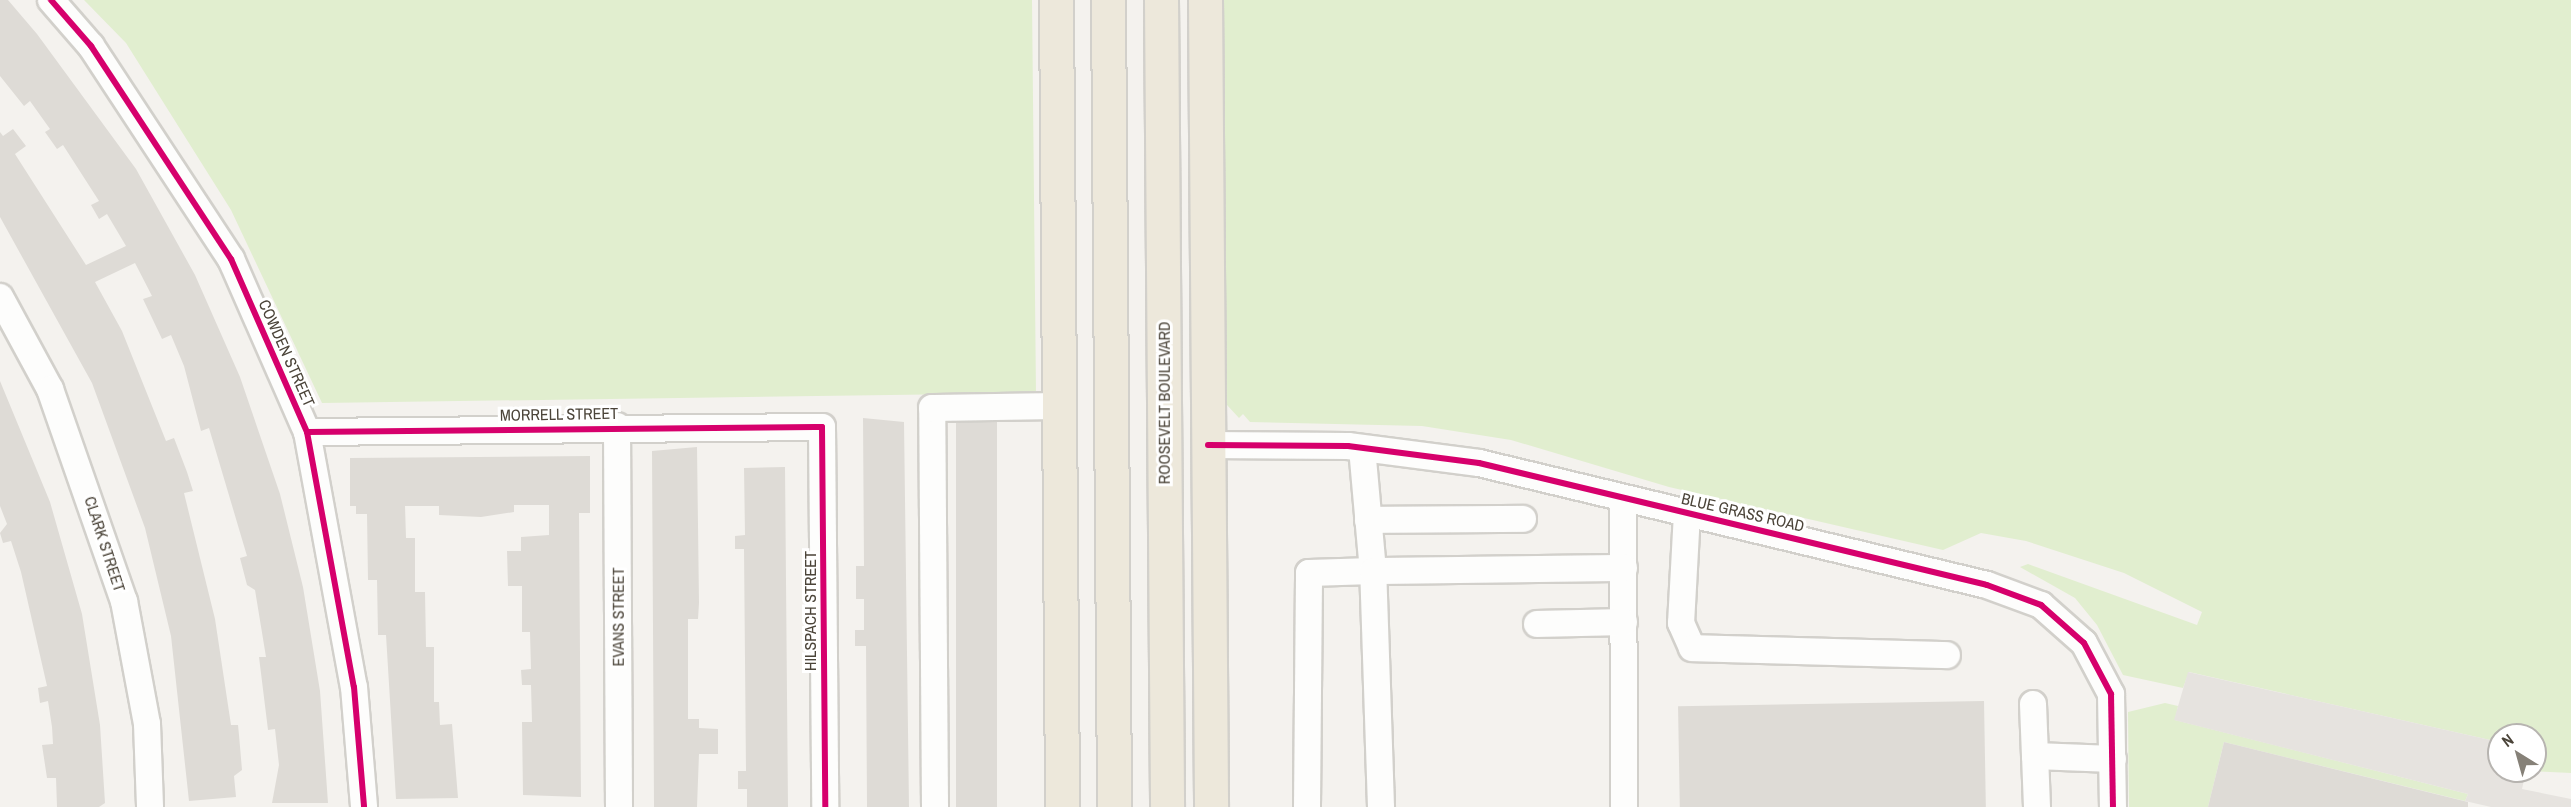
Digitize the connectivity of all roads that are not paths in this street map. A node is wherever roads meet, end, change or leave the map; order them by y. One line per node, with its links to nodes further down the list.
1 (51, 0): 10 (street, COWDEN STREET)
2 (1056, 0): 7 (highway)
3 (1108, 0): 31 (highway)
4 (1161, 0): 32 (highway, ROOSEVELT BOULEVARD)
5 (1204, 0): 11 (highway)
6 (0, 297): 25 (street, CLARK STREET)
7 (1059, 406): 29 (street); 30 (highway)
8 (617, 426): 9 (street, MORRELL STREET); 10 (street, MORRELL STREET); 27 (street, EVANS STREET)
9 (810, 428): 28 (street, HILSPACH STREET)
10 (307, 432): 26 (street, COWDEN STREET)
11 (1208, 445): 12 (street, BLUE GRASS ROAD); 33 (highway)
12 (1362, 448): 13 (street, BLUE GRASS ROAD); 16 (street)
13 (1623, 498): 14 (street, BLUE GRASS ROAD); 17 (street)
14 (1687, 513): 21 (street); 24 (street, BLUE GRASS ROAD)
15 (1523, 519): 16 (street)
16 (1368, 520): 18 (street)
17 (1624, 568): 18 (street); 19 (street)
18 (1373, 571): 34 (street); 35 (street)
19 (1624, 622): 20 (street); 36 (street)
20 (1537, 624)
21 (1947, 655)
22 (2033, 704): 23 (street)
23 (2035, 756): 24 (street); 37 (street)
24 (2113, 759): 38 (street, BLUE GRASS ROAD)
25 (150, 807)
26 (364, 807)
27 (619, 807)
28 (825, 807)
29 (935, 807)
30 (1062, 807)
31 (1114, 807)
32 (1167, 807)
33 (1211, 807)
34 (1307, 807)
35 (1381, 807)
36 (1624, 807)
37 (2037, 807)
38 (2113, 807)

